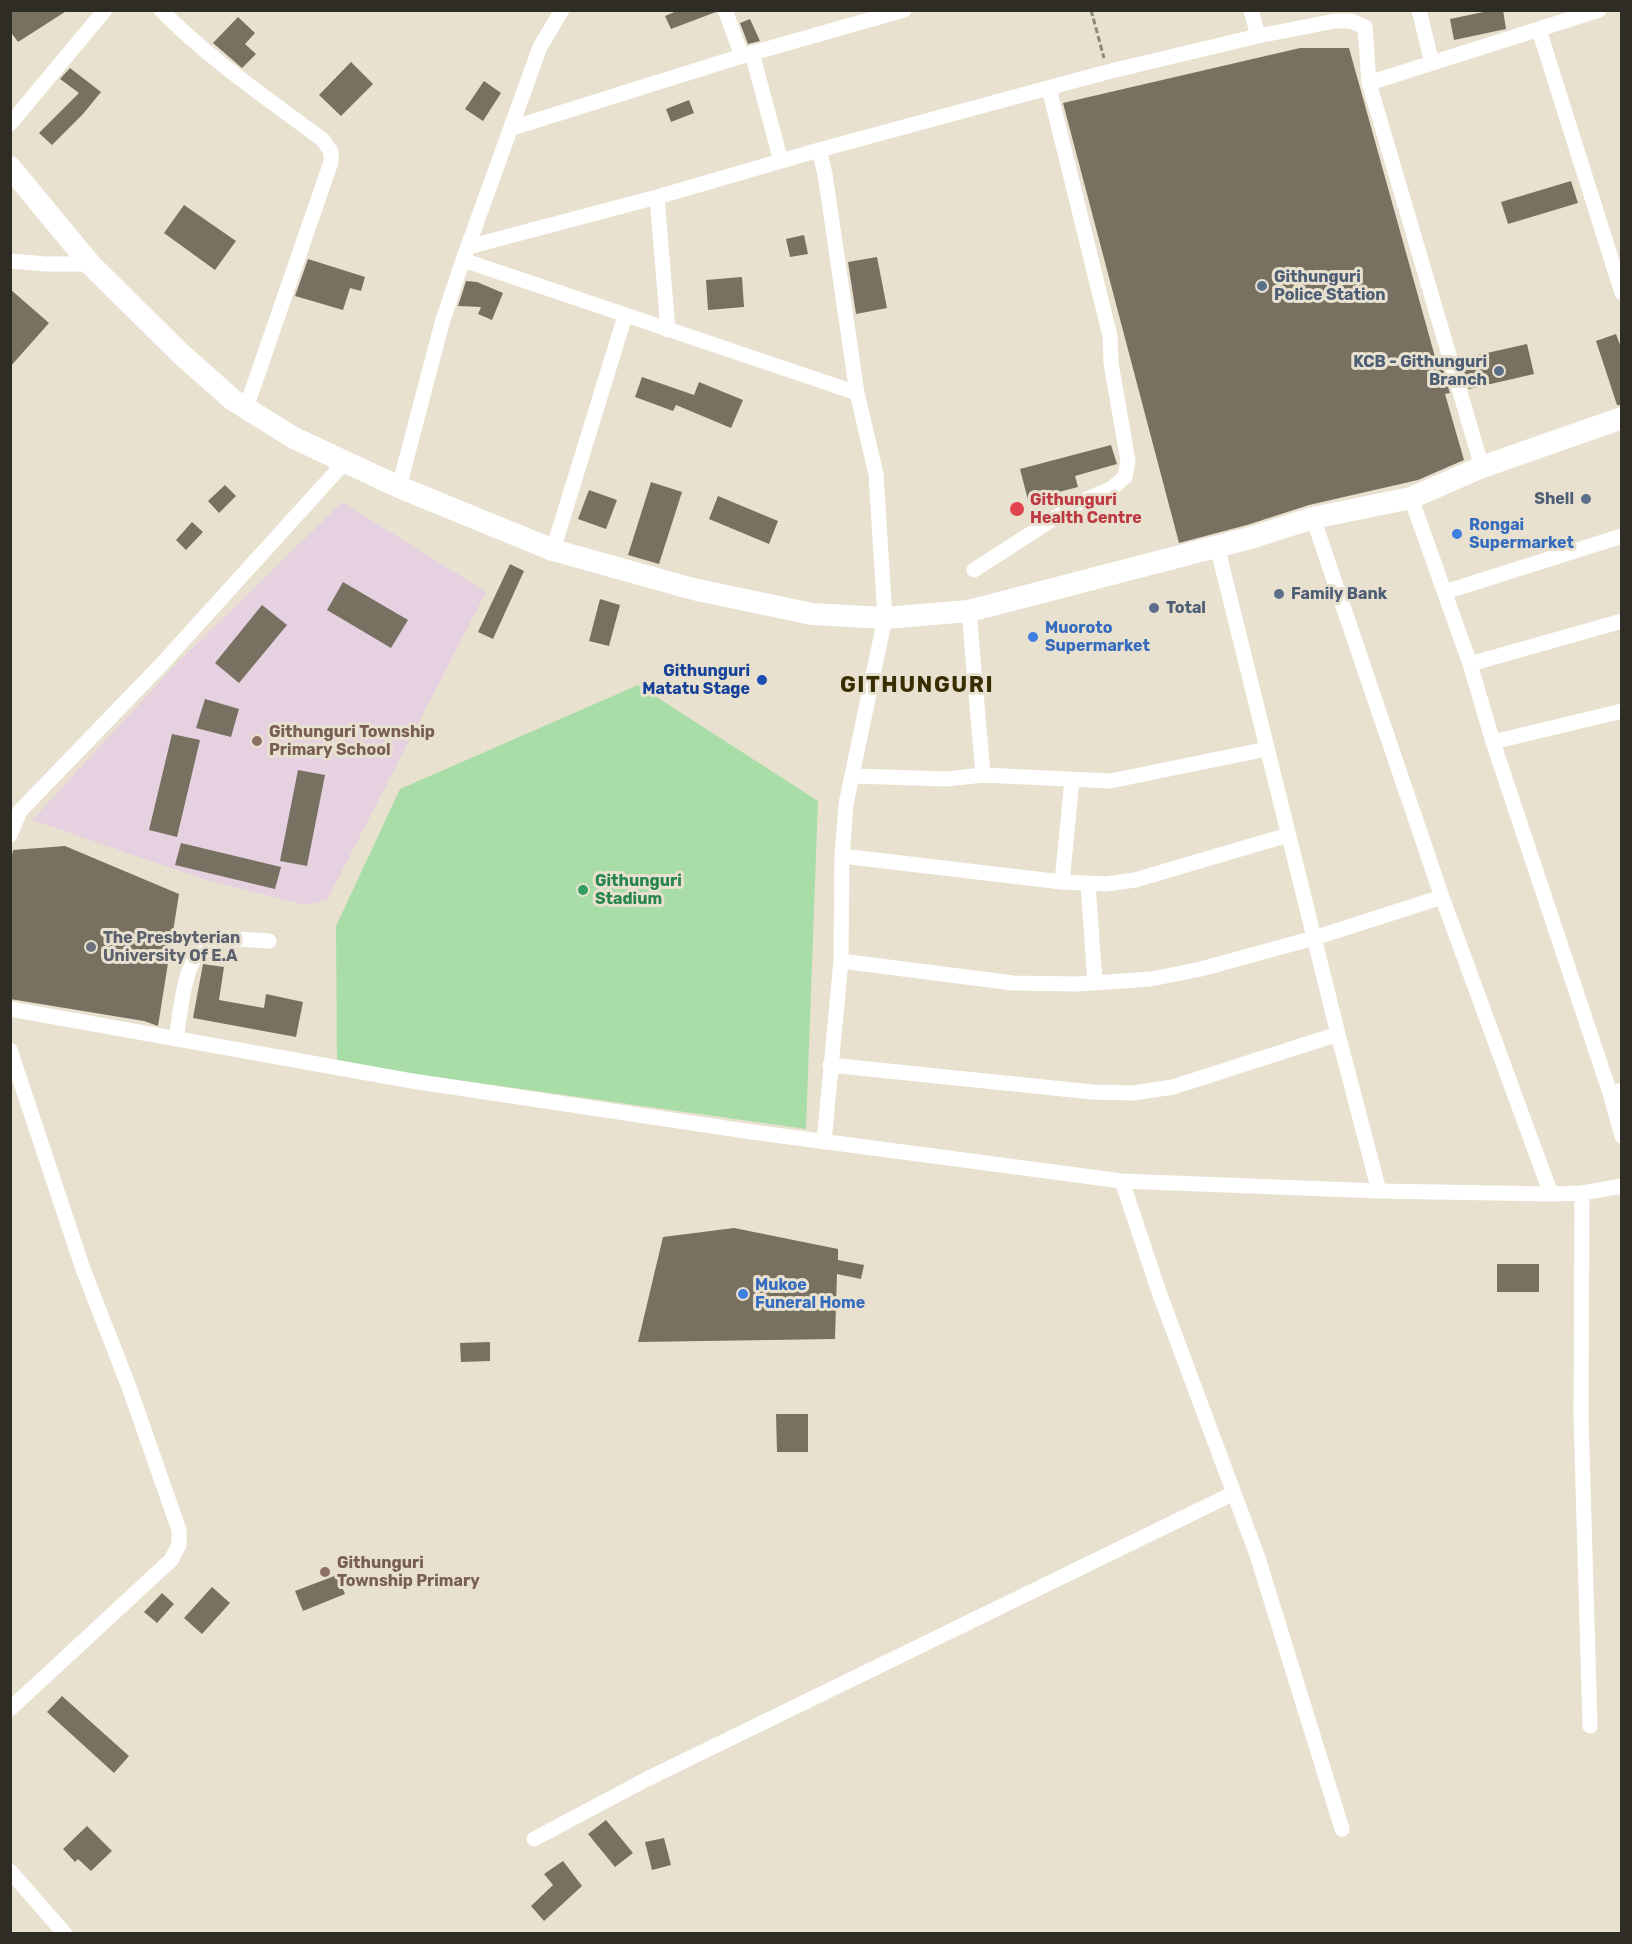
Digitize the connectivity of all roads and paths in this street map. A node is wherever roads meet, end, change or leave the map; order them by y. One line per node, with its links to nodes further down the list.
1 (105, 10): 17 (street)
2 (161, 10): 30 (street)
3 (562, 10): 18 (street)
4 (725, 10): 12 (street)
5 (1091, 10): 14 (path)
6 (1251, 10): 11 (street)
7 (1419, 10): 13 (street)
8 (900, 11): 12 (street)
9 (1591, 12): 10 (street)
10 (1539, 30): 13 (street); 26 (street)
11 (1258, 36): 14 (street); 15 (street)
12 (747, 55): 18 (street); 20 (street)
13 (1432, 63): 15 (street)
14 (1107, 72): 16 (street)
15 (1369, 83): 33 (street)
16 (1049, 88): 19 (street); 40 (street)
17 (10, 124)
18 (512, 128): 23 (street)
19 (819, 150): 20 (street); 29 (street)
20 (781, 161): 22 (street)
21 (10, 167): 25 (main road)
22 (657, 197): 23 (street); 28 (street)
23 (465, 253): 27 (street); 34 (street)
24 (10, 261): 25 (street)
25 (90, 264): 30 (main road)
26 (1622, 293)
27 (625, 316): 28 (street); 39 (street)
28 (668, 330): 29 (street)
29 (857, 393): 43 (street)
30 (246, 408): 32 (main road)
31 (1622, 418): 33 (main road)
32 (344, 463): 34 (main road); 52 (street)
33 (1482, 467): 35 (main road)
34 (399, 487): 39 (main road)
35 (1411, 498): 36 (main road); 41 (street)
36 (1313, 518): 38 (main road); 57 (street)
37 (1622, 536): 41 (street)
38 (1217, 546): 42 (main road); 48 (street)
39 (553, 550): 43 (main road)
40 (974, 570)
41 (1445, 592): 45 (street)
42 (969, 611): 43 (main road); 49 (street)
43 (885, 618): 50 (street)
44 (1622, 621): 45 (street)
45 (1470, 664): 47 (street)
46 (1622, 711): 47 (street)
47 (1493, 742): 67 (street)
48 (1267, 749): 51 (street); 53 (street)
49 (983, 775): 50 (street); 51 (street)
50 (853, 776): 54 (street)
51 (1071, 780): 55 (street)
52 (12, 826)
53 (1288, 835): 56 (street); 58 (street)
54 (842, 856): 55 (street); 60 (street)
55 (1062, 882): 56 (street)
56 (1088, 883): 61 (street)
57 (1442, 897): 58 (street); 74 (street)
58 (1314, 938): 61 (street); 63 (street)
59 (269, 941): 64 (street)
60 (841, 961): 61 (street); 66 (street)
61 (1095, 983)
62 (10, 1009): 64 (street)
63 (1338, 1034): 66 (street); 72 (street)
64 (176, 1039): 69 (street)
65 (10, 1050): 76 (street)
66 (830, 1065): 69 (street)
67 (1616, 1092): 68 (street)
68 (1622, 1136)
69 (824, 1142): 70 (street)
70 (1122, 1181): 72 (street); 75 (street)
71 (1622, 1186): 73 (street)
72 (1379, 1191): 74 (street)
73 (1582, 1193): 74 (street); 77 (street)
74 (1551, 1194)
75 (1234, 1492): 78 (street); 79 (street)
76 (10, 1709)
77 (1590, 1726)
78 (1342, 1829)
79 (534, 1839)
80 (10, 1871): 81 (street)
81 (65, 1934)

